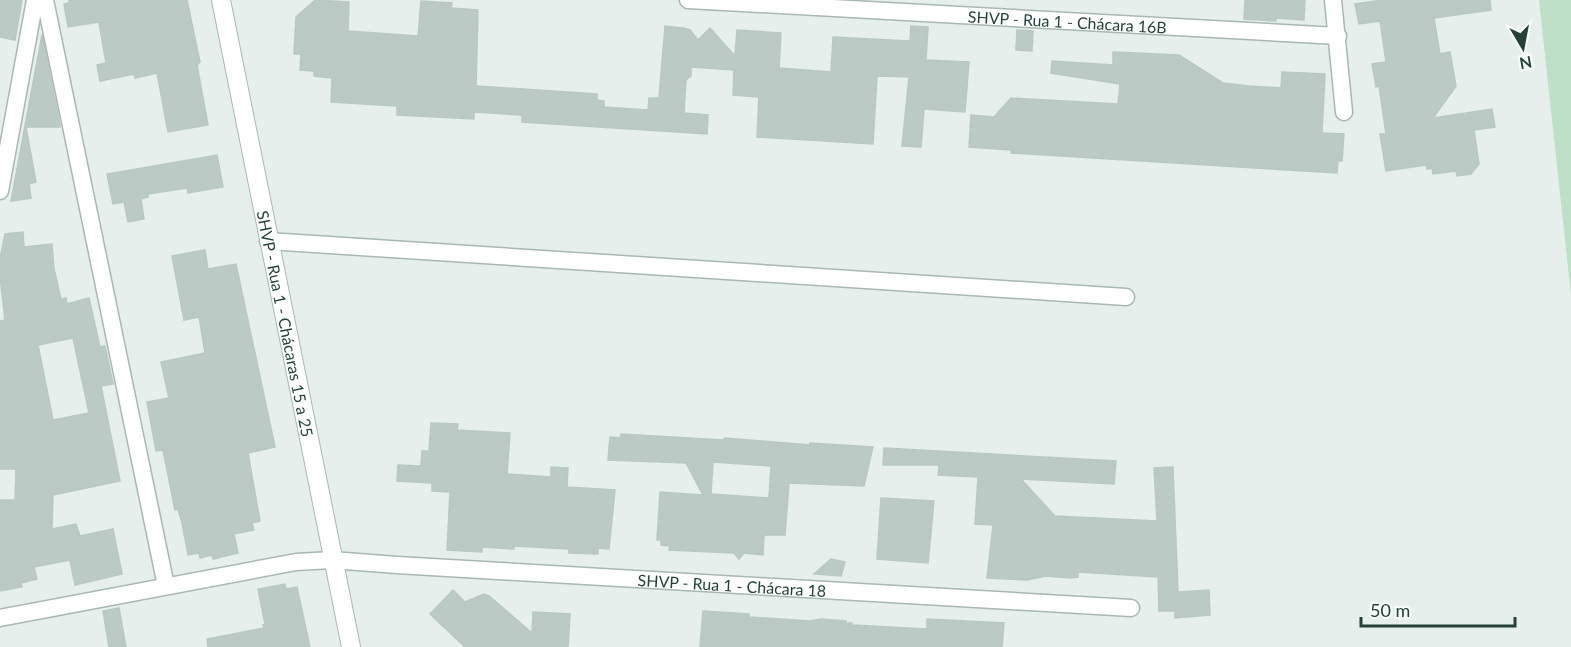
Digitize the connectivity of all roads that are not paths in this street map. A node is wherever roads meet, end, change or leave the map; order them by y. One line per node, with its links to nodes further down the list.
1 (35, 0): 8 (street)
2 (45, 0): 12 (street)
3 (221, 0): 9 (street, SHVP - Rua 1 - Chácaras 15 a 25)
4 (688, 0): 6 (street, SHVP - Rua 1 - Chácara 16B)
5 (1333, 0): 6 (street)
6 (1338, 36): 7 (street)
7 (1344, 112)
8 (0, 191)
9 (268, 241): 10 (street); 11 (street, SHVP - Rua 1 - Chácaras 15 a 25)
10 (1126, 297)
11 (332, 560): 12 (street, SHVP - Rua 1 - Chácara 18); 13 (street, SHVP - Rua 1 - Chácara 18); 15 (street, SHVP - Rua 1 - Chácaras 15 a 25)
12 (166, 586): 14 (street, SHVP - Rua 1 - Chácara 18)
13 (1131, 608)
14 (0, 618)
15 (351, 647)

